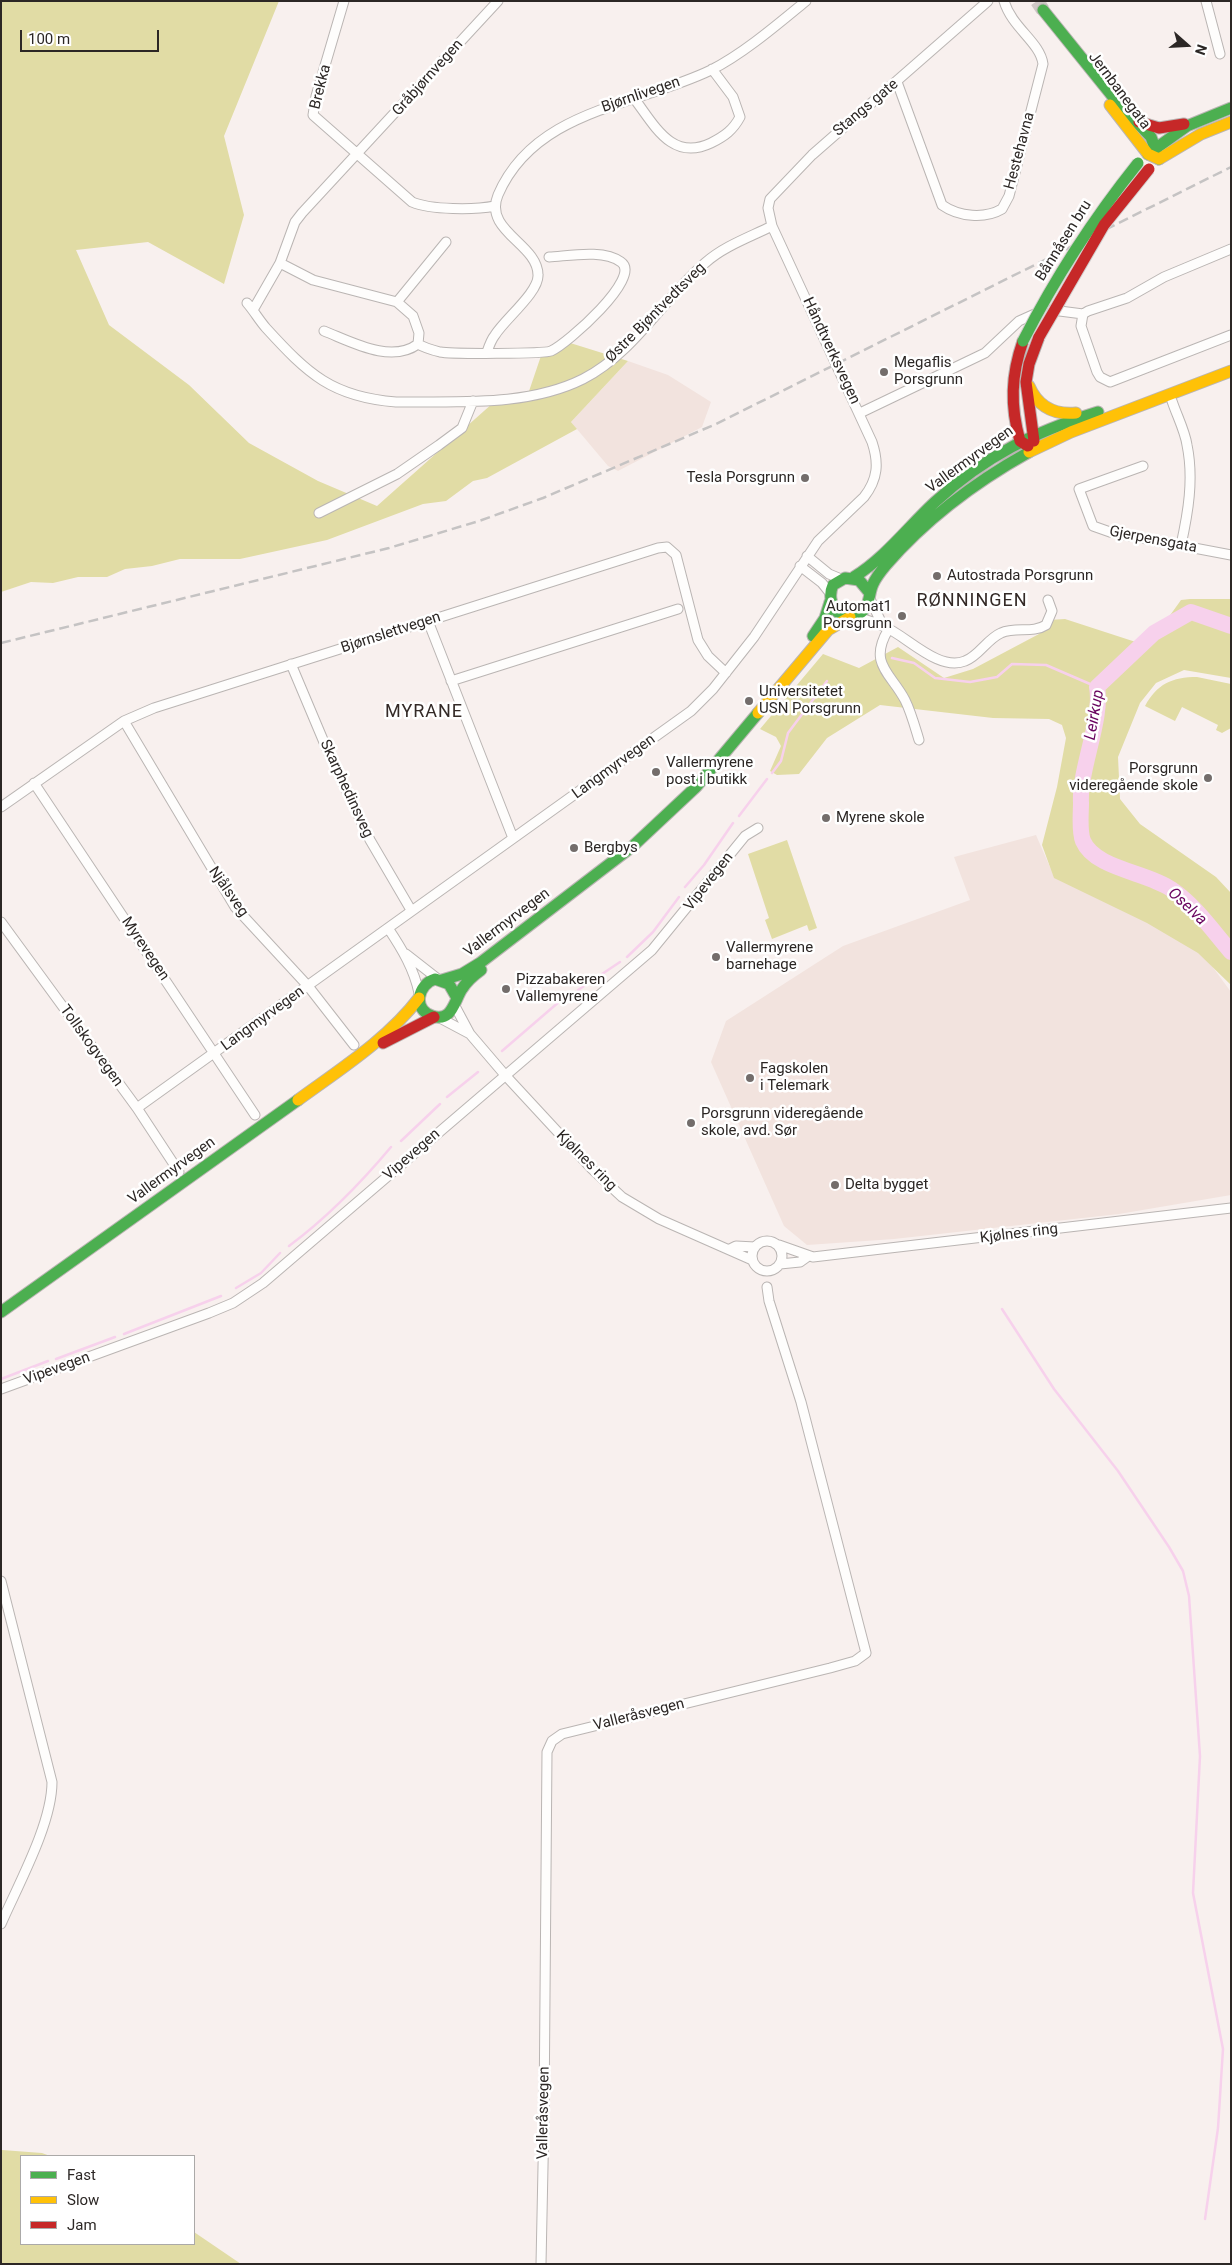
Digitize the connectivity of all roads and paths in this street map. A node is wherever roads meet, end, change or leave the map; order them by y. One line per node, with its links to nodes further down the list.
1 (344, 1): 18 (street, Brekka)
2 (498, 1): 18 (street, Gråbjørnvegen)
3 (806, 1): 10 (street, Bjørnlivegen)
4 (988, 1): 11 (street, Stangs gate)
5 (1004, 1): 11 (street, Hestehavna)
6 (1206, 1): 9 (street)
7 (1043, 10): 8 (main road, Jernbanegata)
8 (1070, 44): 15 (main road, Jernbanegata); 17 (main road, Jernbanegata)
9 (1220, 54)
10 (712, 69): 12 (street, Bjørnlivegen); 12 (street)
11 (896, 82): 22 (street, Stangs gate)
12 (633, 97): 21 (street, Bjørnlivegen)
13 (1231, 108): 14 (main road, Jernbanegata)
14 (1201, 119): 15 (main road); 17 (main road, Jernbanegata)
15 (1139, 122): 17 (main road, Jernbanegata)
16 (1231, 122): 19 (main road)
17 (1152, 151): 19 (main road, Jernbanegata); 20 (main road, Jernbanegata)
18 (358, 154): 21 (street); 26 (street, Gråbjørnvegen)
19 (1159, 160): 35 (main road, Bånnåsen bru, bridge)
20 (1138, 163): 42 (main road, Bånnåsen bru, bridge)
21 (495, 206): 33 (street)
22 (772, 226): 37 (street, Østre Bjøntvedtsveg); 40 (street, Håndtverksvegen)
23 (446, 242): 27 (street)
24 (1231, 249): 29 (street)
25 (549, 257): 33 (street)
26 (280, 263): 27 (street); 28 (street, Gråbjørnvegen)
27 (397, 302): 32 (street)
28 (250, 307): 37 (street, Østre Bjøntvedtsveg)
29 (1083, 314): 31 (street); 40 (street)
30 (324, 331): 32 (street)
31 (1231, 336)
32 (418, 344): 33 (street)
33 (487, 352)
34 (1231, 371): 36 (main road, Vallermyrvegen)
35 (1026, 375): 39 (main road); 41 (main road)
36 (1155, 398): 39 (main road, Vallermyrvegen); 43 (main road, Vallermyrvegen)
37 (473, 400): 46 (street)
38 (1172, 401): 47 (street)
39 (1096, 412): 41 (main road, Vallermyrvegen)
40 (860, 413): 45 (street, Håndtverksvegen)
41 (1035, 434): 42 (main road, Vallermyrvegen); 43 (main road)
42 (1020, 441): 43 (main road); 51 (main road, Vallermyrvegen)
43 (1032, 450): 53 (main road, Vallermyrvegen)
44 (1143, 466): 47 (street, Gjerpensgata)
45 (875, 480): 49 (street, Langmyrvegen)
46 (319, 513)
47 (1181, 546): 48 (street, Gjerpensgata)
48 (1231, 555)
49 (807, 556): 50 (street, Langmyrvegen); 52 (street)
50 (800, 566): 54 (street); 61 (street, Langmyrvegen)
51 (854, 577): 52 (main road); 53 (main road)
52 (841, 579): 54 (main road)
53 (869, 594): 57 (main road); 59 (street)
54 (830, 597): 57 (main road); 67 (main road, Vallermyrvegen)
55 (1048, 600): 59 (street)
56 (678, 609): 62 (street)
57 (852, 616): 59 (street); 67 (main road, Vallermyrvegen)
58 (428, 621): 60 (street, Bjørnslettvegen); 61 (street, Bjørnslettvegen); 62 (street)
59 (886, 628): 64 (street)
60 (291, 664): 63 (street, Bjørnslettvegen); 71 (street, Skarphedinsveg)
61 (726, 673): 69 (street, Langmyrvegen)
62 (451, 681): 69 (street)
63 (124, 722): 65 (street, Bjørnslettvegen); 76 (street, Njålsveg)
64 (919, 740)
65 (34, 783): 66 (street, Bjørnslettvegen); 82 (street, Myrevegen)
66 (1, 807)
67 (672, 809): 70 (main road, Vallermyrvegen)
68 (758, 828): 83 (street, Vipevegen)
69 (512, 838): 71 (street, Langmyrvegen)
70 (588, 882): 75 (main road, Vallermyrvegen); 78 (main road, Vallermyrvegen)
71 (411, 910): 73 (street, Langmyrvegen)
72 (1, 922): 84 (street, Tollskogvegen)
73 (388, 928): 74 (street); 76 (street, Langmyrvegen)
74 (404, 952): 75 (street); 77 (street)
75 (440, 979): 77 (main road); 78 (main road)
76 (308, 986): 81 (street, Njålsveg); 82 (street, Langmyrvegen)
77 (419, 996): 79 (main road); 81 (main road, Vallermyrvegen)
78 (456, 1002): 79 (main road); 80 (street, Kjølnes ring)
79 (436, 1017): 80 (street, Kjølnes ring); 81 (main road, Vallermyrvegen)
80 (470, 1034): 83 (street, Kjølnes ring)
81 (357, 1050): 95 (main road, Vallermyrvegen)
82 (215, 1053): 84 (street, Langmyrvegen); 85 (street, Myrevegen)
83 (505, 1074): 90 (street, Kjølnes ring); 96 (street, Vipevegen)
84 (136, 1108): 86 (street, Tollskogvegen)
85 (256, 1115)
86 (179, 1172)
87 (1231, 1208): 91 (street, Kjølnes ring)
88 (779, 1245): 89 (street); 91 (street, Kjølnes ring); 93 (street)
89 (755, 1247): 90 (street, Kjølnes ring); 92 (street)
90 (730, 1249): 92 (street, Kjølnes ring)
91 (807, 1257): 93 (street, Kjølnes ring)
92 (752, 1260): 93 (street)
93 (780, 1264)
94 (767, 1287): 99 (street, Valleråsvegen)
95 (1, 1312)
96 (1, 1389)
97 (1, 1581): 98 (street)
98 (1, 1924)
99 (541, 2264)

